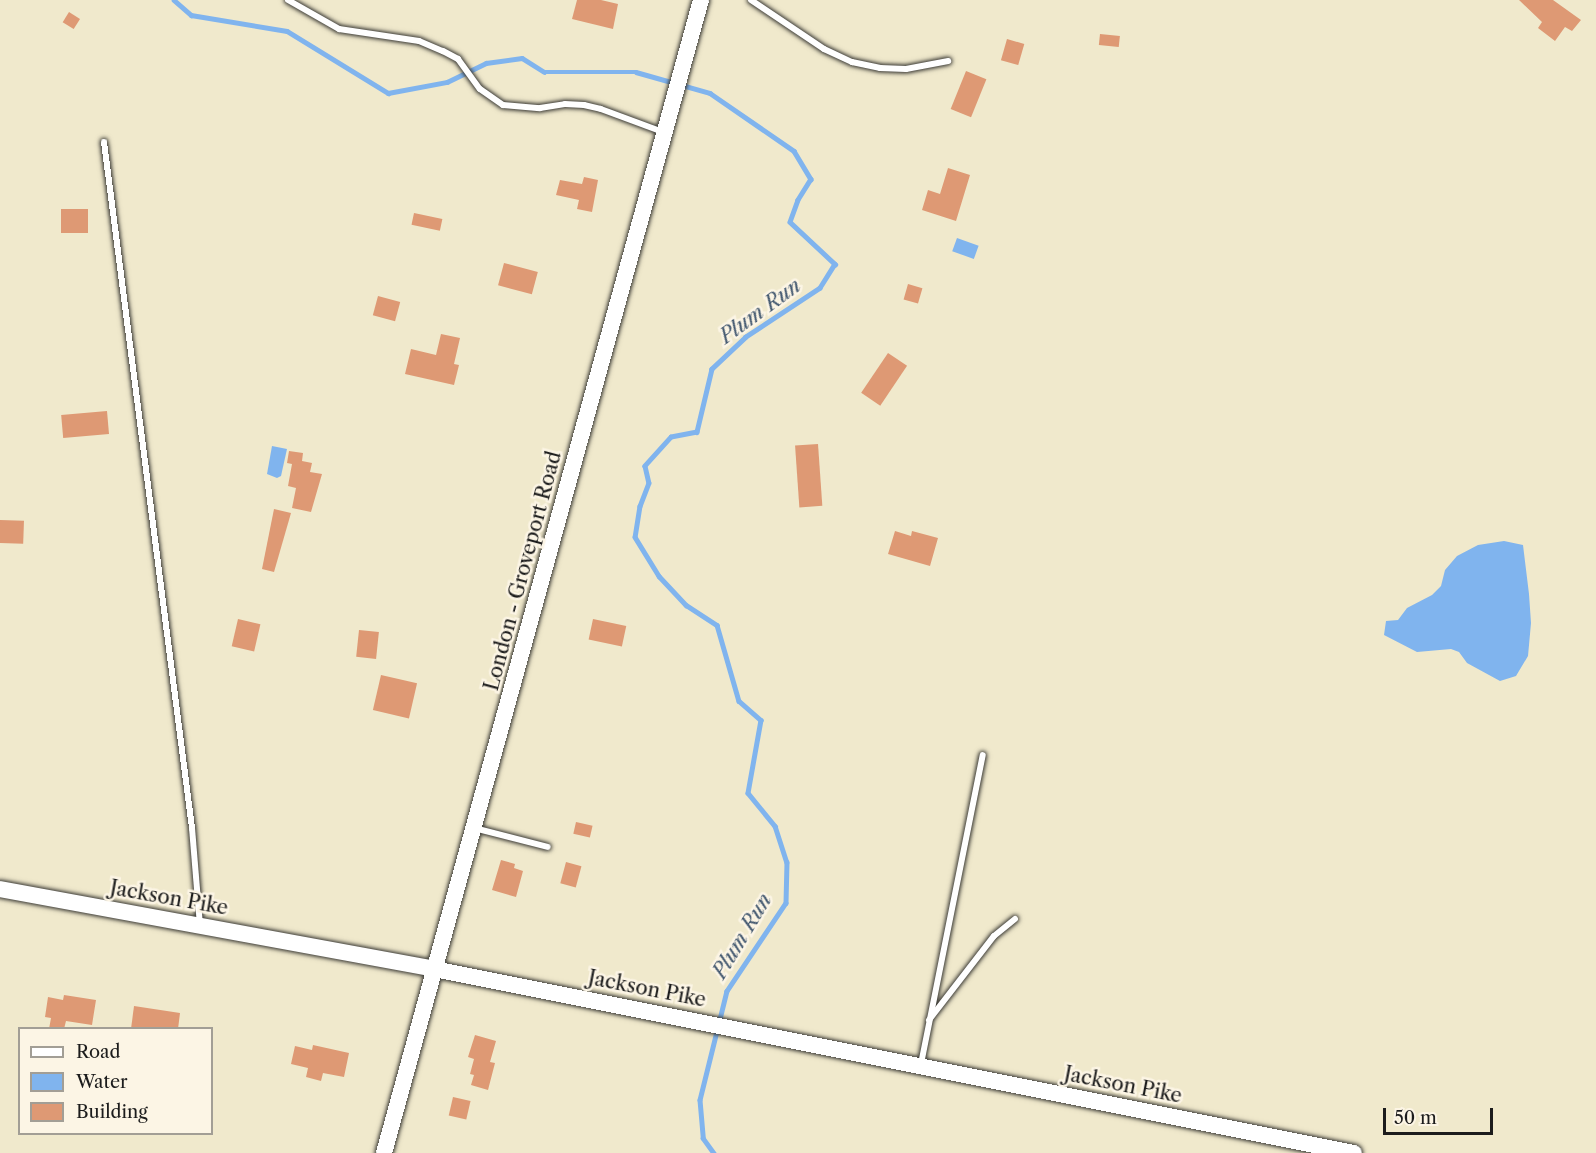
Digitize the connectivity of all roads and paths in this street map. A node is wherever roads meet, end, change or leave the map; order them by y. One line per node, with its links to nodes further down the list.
1 (288, 0): 5 (lane)
2 (701, 0): 5 (main road, London - Groveport Road)
3 (751, 0): 4 (lane)
4 (948, 61)
5 (667, 128): 8 (main road, London - Groveport Road)
6 (104, 142): 12 (lane)
7 (983, 754): 14 (lane)
8 (474, 828): 9 (lane); 13 (main road, London - Groveport Road)
9 (548, 847)
10 (0, 889): 12 (main road, Jackson Pike)
11 (1014, 919): 14 (lane)
12 (200, 925): 13 (main road, Jackson Pike)
13 (434, 969): 15 (main road, Jackson Pike); 16 (main road, London - Groveport Road)
14 (929, 1020): 15 (lane)
15 (921, 1065): 17 (main road, Jackson Pike)
16 (384, 1153)
17 (1354, 1153)

